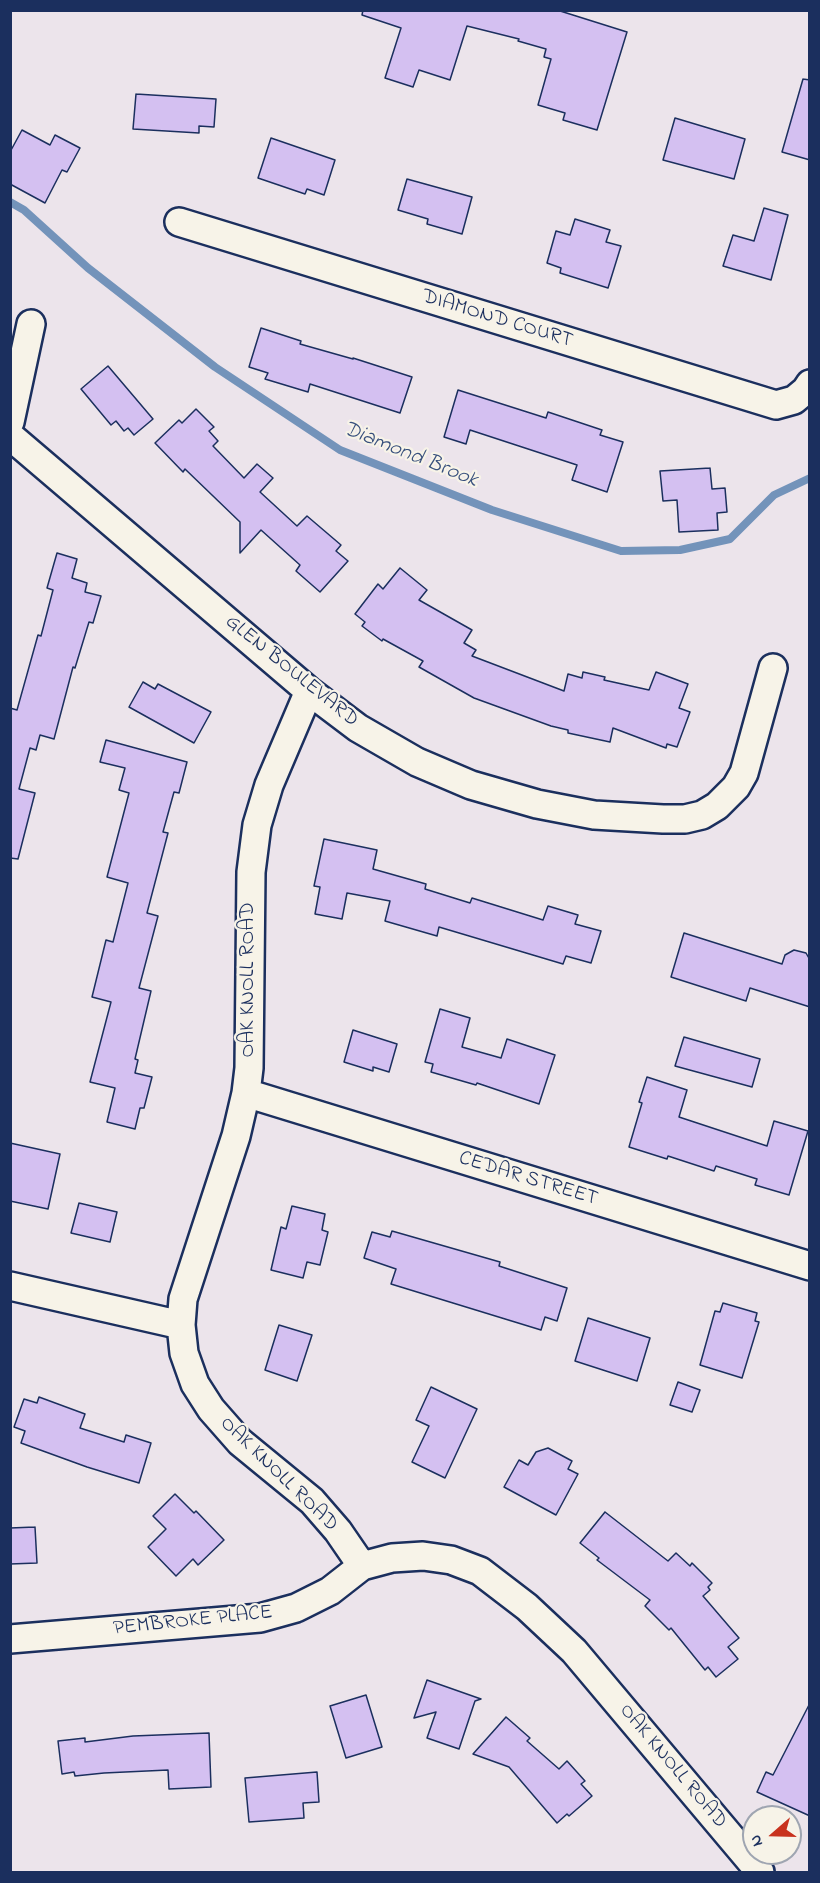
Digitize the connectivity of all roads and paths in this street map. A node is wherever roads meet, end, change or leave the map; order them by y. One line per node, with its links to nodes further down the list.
1 (179, 222): 3 (street, DIAMOND COURT)
2 (31, 324): 4 (street)
3 (810, 384)
4 (10, 422)
5 (10, 436): 7 (street, GLEN BOULEVARD)
6 (772, 668): 7 (street, GLEN BOULEVARD)
7 (309, 691): 8 (street, OAK KNOLL ROAD)
8 (246, 1093): 9 (street, CEDAR STREET); 11 (street, OAK KNOLL ROAD)
9 (810, 1266)
10 (10, 1286): 11 (street)
11 (181, 1325): 12 (street, OAK KNOLL ROAD)
12 (362, 1566): 13 (street, PEMBROKE PLACE); 14 (street, OAK KNOLL ROAD)
13 (10, 1639)
14 (760, 1872)

